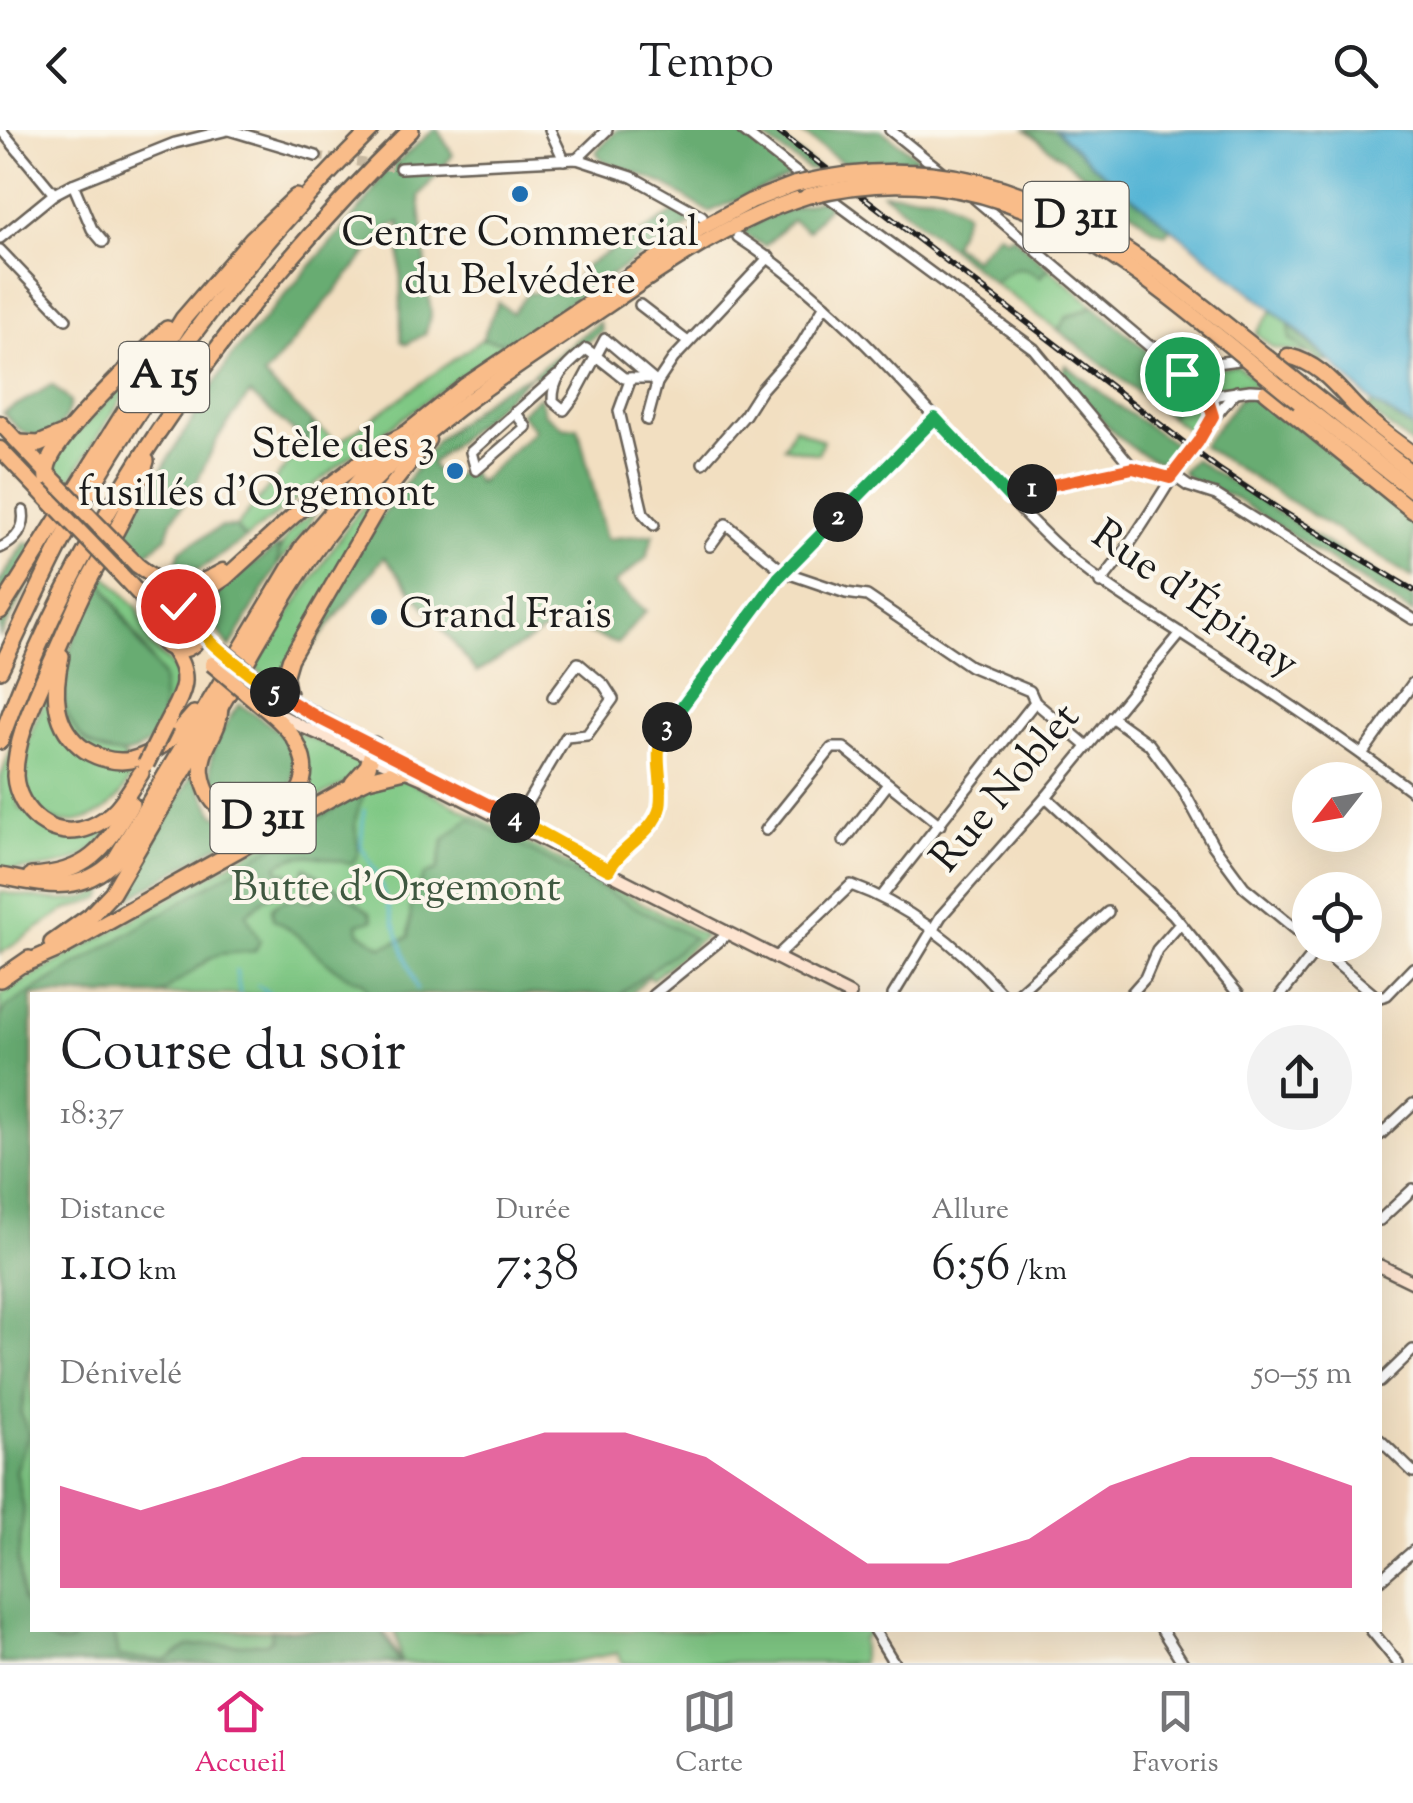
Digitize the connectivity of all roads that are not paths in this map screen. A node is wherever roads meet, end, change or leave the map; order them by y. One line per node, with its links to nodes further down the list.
1 (0, 130): 15 (street)
2 (228, 130): 9 (street); 13 (street)
3 (372, 130): 14 (highway, A 15)
4 (410, 130): 47 (highway, A 15)
5 (550, 130): 10 (street)
6 (607, 130): 11 (street)
7 (742, 130): 51 (street)
8 (890, 130): 27 (street)
9 (316, 156)
10 (564, 160): 11 (street); 12 (street)
11 (577, 160): 16 (street)
12 (400, 168)
13 (73, 184): 15 (street); 19 (street)
14 (309, 192): 24 (highway); 75 (highway, A 15)
15 (54, 194): 17 (street)
16 (702, 216)
17 (0, 238)
18 (738, 238): 21 (street, Rue d'Épinay)
19 (103, 242)
20 (0, 250): 25 (street)
21 (769, 257): 23 (street, Rue d'Épinay); 26 (street)
22 (640, 305): 26 (street)
23 (824, 306): 40 (street, Rue d'Épinay); 50 (street)
24 (183, 319): 44 (highway); 68 (highway)
25 (66, 320)
26 (688, 342): 33 (street)
27 (1152, 346): 30 (street); 34 (street)
28 (596, 356): 31 (street); 31 (street); 32 (street); 33 (street)
29 (1288, 356): 30 (street); 36 (street); 49 (main road)
30 (1208, 364): 34 (street)
31 (559, 374): 38 (street)
32 (631, 378): 33 (street); 60 (street)
33 (654, 381): 41 (street)
34 (1203, 391): 35 (street); 39 (street)
35 (1237, 392): 36 (street); 39 (street)
36 (1266, 392): 58 (main road)
37 (1304, 396): 42 (main road, D 311, bridge); 45 (main road, D 311, bridge); 52 (main road, D 311); 55 (main road, D 311)
38 (514, 412): 38 (street)
39 (1213, 416): 53 (street)
40 (935, 418): 56 (street, Rue d'Épinay); 65 (street)
41 (647, 420)
42 (438, 422): 80 (main road); 82 (main road, D 311)
43 (0, 423): 46 (main road, D 311)
44 (69, 432): 46 (highway); 54 (highway)
45 (405, 434): 64 (main road, D 311); 77 (highway)
46 (20, 443): 54 (main road, D 311)
47 (151, 443): 71 (highway); 85 (highway, A 15)
48 (0, 450): 54 (main road, D 311)
49 (1413, 454)
50 (703, 464)
51 (1133, 468): 53 (street); 56 (street)
52 (1413, 474)
53 (1170, 478): 66 (street); 69 (street)
54 (48, 482): 57 (highway); 63 (main road, D 311, bridge)
55 (1413, 491)
56 (1009, 497): 66 (street, Rue d'Épinay)
57 (58, 509): 70 (main road, bridge)
58 (1413, 511)
59 (23, 512): 62 (street)
60 (654, 526)
61 (710, 546): 65 (street)
62 (0, 548)
63 (137, 564): 64 (main road, D 311); 67 (main road)
64 (233, 568): 67 (main road, D 311)
65 (784, 572): 81 (street); 100 (street)
66 (1100, 583): 73 (street, Rue d'Épinay)
67 (181, 606): 70 (main road); 72 (main road)
68 (0, 610)
69 (1413, 619)
70 (157, 624): 74 (main road)
71 (69, 625): 77 (highway); 89 (highway)
72 (201, 630): 74 (main road); 80 (main road, bridge)
73 (1180, 633): 83 (street, Rue Noblet); 88 (street, Rue d'Épinay)
74 (181, 649): 79 (main road, bridge); 89 (highway, bridge)
75 (0, 670)
76 (1413, 683): 88 (street)
77 (213, 692): 101 (highway)
78 (553, 697): 96 (street)
79 (256, 701): 82 (main road, D 311); 87 (main road)
80 (290, 702): 84 (main road)
81 (1035, 702): 86 (street); 97 (street)
82 (220, 708): 95 (highway)
83 (1110, 717): 86 (street, Rue Noblet); 105 (street)
84 (345, 732): 87 (main road)
85 (0, 742)
86 (1088, 746): 94 (street, Rue Noblet)
87 (372, 750): 90 (main road); 92 (highway); 96 (main road)
88 (1362, 754): 93 (street, Rue d'Épinay)
89 (143, 769): 101 (highway)
90 (404, 770): 92 (highway); 96 (main road)
91 (888, 784): 97 (street); 98 (street); 99 (street)
92 (347, 789): 111 (highway)
93 (1413, 792)
94 (1046, 797): 104 (street); 107 (street, Rue Noblet)
95 (158, 812): 101 (highway); 111 (highway)
96 (516, 822): 100 (main road)
97 (940, 824): 102 (street)
98 (766, 830)
99 (844, 841)
100 (612, 873): 106 (main road)
101 (4, 880)
102 (882, 896): 107 (street); 108 (street)
103 (1108, 912): 118 (street)
104 (1180, 924): 119 (street); 120 (street)
105 (1292, 927)
106 (726, 931): 108 (main road); 115 (street)
107 (932, 931): 116 (street, Rue Noblet); 117 (street)
108 (776, 957): 114 (main road)
109 (1302, 962): 121 (street)
110 (1335, 962): 122 (street)
111 (24, 964): 113 (highway)
112 (1413, 968): 123 (street)
113 (0, 980)
114 (828, 990)
115 (657, 992)
116 (896, 992)
117 (1000, 992)
118 (1019, 992)
119 (1133, 992)
120 (1237, 992)
121 (1282, 992)
122 (1372, 992)
123 (1382, 995)
124 (1413, 1104): 125 (street)
125 (1382, 1134)
126 (1413, 1189): 127 (street)
127 (1382, 1218)
128 (1382, 1267): 129 (main road)
129 (1413, 1282)
130 (1413, 1350): 131 (street)
131 (1382, 1380)
132 (1382, 1442): 133 (street)
133 (1413, 1472)
134 (1413, 1551): 135 (street)
135 (1382, 1578)
136 (875, 1632): 139 (street)
137 (1163, 1632): 140 (street)
138 (1373, 1632): 141 (street)
139 (894, 1663)
140 (1184, 1663)
141 (1398, 1663)

